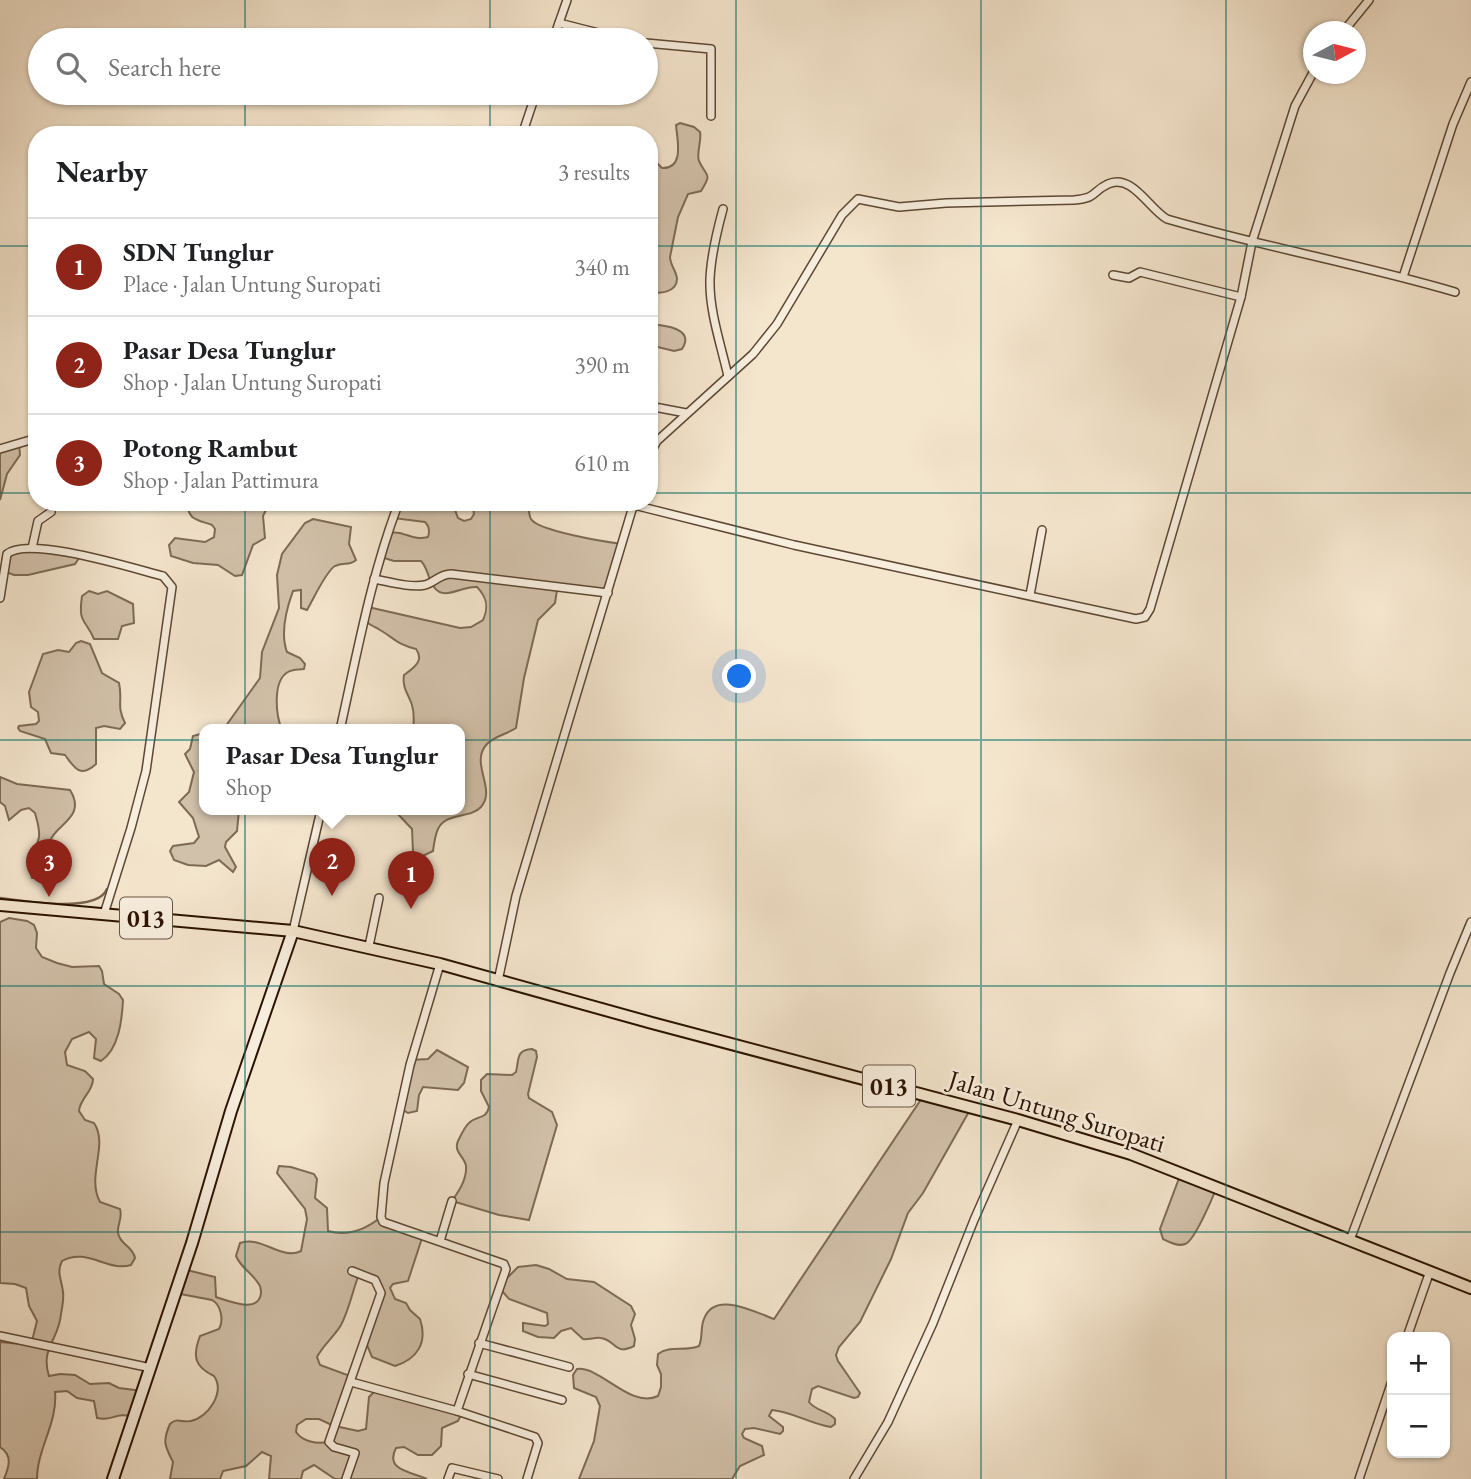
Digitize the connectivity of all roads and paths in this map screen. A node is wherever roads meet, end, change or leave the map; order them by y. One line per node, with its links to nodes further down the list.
1 (566, 0): 4 (street)
2 (1369, 0): 3 (street)
3 (1352, 21)
4 (559, 23): 5 (street); 6 (street)
5 (557, 28)
6 (579, 28)
7 (658, 44): 11 (street)
8 (1471, 82): 16 (street)
9 (1307, 84): 14 (street)
10 (532, 105): 12 (street)
11 (711, 116)
12 (525, 126)
13 (723, 209): 19 (street)
14 (1252, 242): 16 (street); 18 (street); 19 (street)
15 (1112, 275): 18 (street)
16 (1403, 277): 17 (street)
17 (1455, 292)
18 (1241, 297): 33 (street)
19 (728, 376): 21 (street)
20 (658, 408): 21 (street)
21 (686, 413): 22 (street)
22 (658, 440)
23 (28, 441): 24 (street)
24 (0, 449)
25 (658, 510): 33 (street)
26 (396, 511): 31 (street)
27 (632, 511): 32 (street)
28 (51, 512): 30 (street)
29 (1042, 530): 33 (street)
30 (32, 548): 34 (street); 41 (street)
31 (374, 579): 32 (street); 35 (street)
32 (608, 593): 46 (street)
33 (1030, 595)
34 (0, 598)
35 (341, 724)
36 (320, 815): 37 (street)
37 (311, 856): 38 (street); 43 (street)
38 (345, 865)
39 (379, 898): 44 (street)
40 (0, 905): 41 (main road, 013)
41 (104, 914): 43 (main road, 013)
42 (1471, 922): 49 (street)
43 (293, 931): 44 (main road, Jalan Untung Suropati / 013); 58 (street)
44 (369, 946): 45 (main road, Jalan Untung Suropati / 013)
45 (440, 964): 46 (main road, Jalan Untung Suropati / 013); 50 (street)
46 (498, 981): 47 (main road, Jalan Untung Suropati / 013)
47 (1018, 1120): 49 (main road, Jalan Untung Suropati / 013); 69 (street)
48 (452, 1202): 50 (street)
49 (1350, 1240): 52 (main road, Jalan Untung Suropati / 013)
50 (440, 1241): 56 (street)
51 (352, 1271): 60 (street)
52 (1430, 1271): 53 (main road, Jalan Untung Suropati / 013); 54 (street)
53 (1471, 1288)
54 (1409, 1332)
55 (0, 1336): 58 (street)
56 (479, 1343): 57 (street); 59 (street)
57 (569, 1367)
58 (151, 1368): 64 (street)
59 (468, 1374): 62 (street); 63 (street)
60 (351, 1382): 63 (street); 65 (street)
61 (1387, 1395): 70 (street)
62 (562, 1400)
63 (457, 1411): 68 (street)
64 (116, 1478)
65 (346, 1479)
66 (448, 1479): 67 (street)
67 (499, 1479)
68 (527, 1479)
69 (854, 1479)
70 (1359, 1479)

